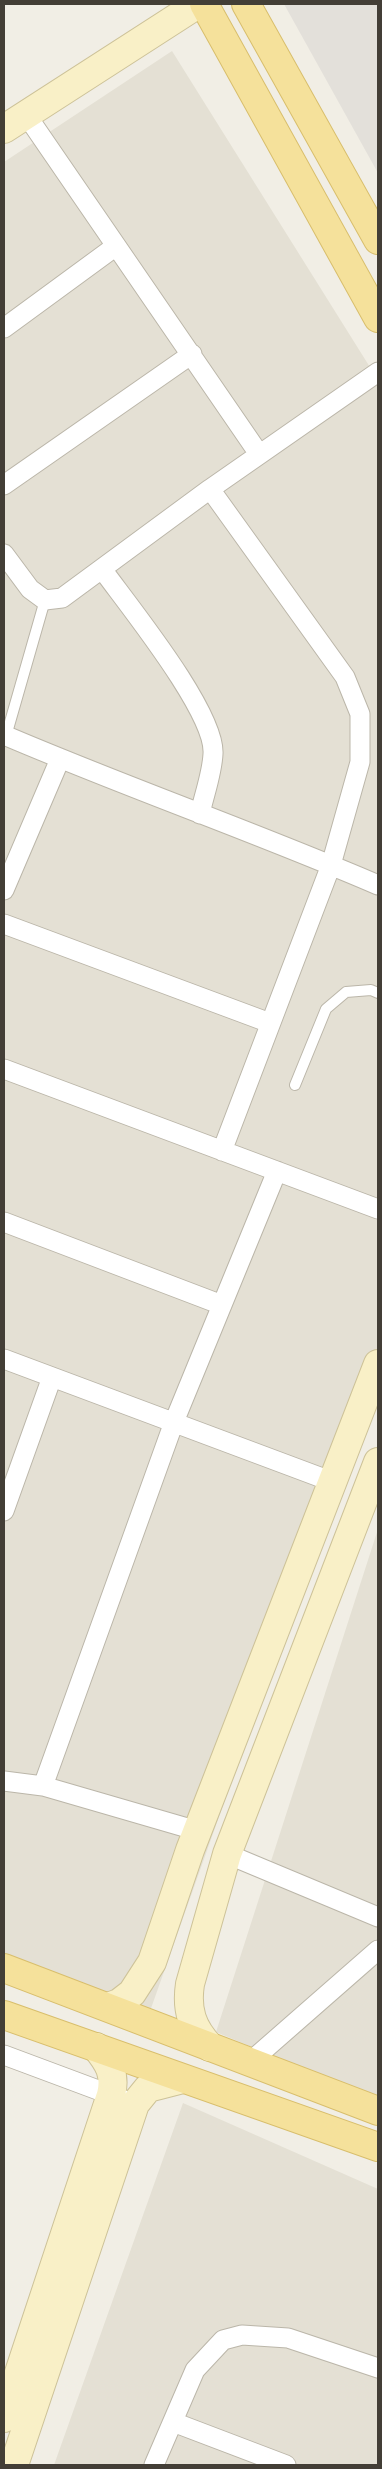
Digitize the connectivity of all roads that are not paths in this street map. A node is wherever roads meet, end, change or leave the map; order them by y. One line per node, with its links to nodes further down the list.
1 (198, 4): 4 (main road)
2 (204, 4): 7 (main road)
3 (246, 4): 5 (main road)
4 (14, 121): 6 (street)
5 (378, 240)
6 (116, 246): 8 (street); 9 (street)
7 (378, 318)
8 (4, 328)
9 (192, 354): 11 (street); 12 (street)
10 (378, 372): 11 (street)
11 (259, 454): 13 (street)
12 (4, 485)
13 (210, 489): 15 (street); 20 (street)
14 (4, 554): 16 (street)
15 (102, 568): 16 (street); 19 (street)
16 (45, 600): 17 (lane)
17 (5, 735): 18 (street)
18 (60, 759): 19 (street); 22 (street)
19 (200, 814): 20 (street)
20 (331, 865): 21 (street); 25 (street)
21 (378, 885)
22 (4, 890)
23 (4, 924): 25 (street)
24 (378, 993): 27 (lane)
25 (270, 1024): 28 (street)
26 (4, 1069): 28 (street)
27 (295, 1085)
28 (222, 1150): 29 (street)
29 (277, 1171): 30 (street); 32 (street)
30 (378, 1208)
31 (4, 1222): 32 (street)
32 (222, 1305): 37 (street)
33 (4, 1358): 35 (street)
34 (378, 1364): 36 (main road)
35 (52, 1377): 37 (street); 41 (street)
36 (371, 1407): 39 (main road)
37 (174, 1422): 39 (street); 43 (street)
38 (378, 1462): 40 (main road)
39 (333, 1482): 44 (main road)
40 (372, 1496): 45 (main road)
41 (4, 1508)
42 (4, 1781): 43 (street)
43 (43, 1786): 44 (street)
44 (198, 1831): 50 (main road)
45 (227, 1854): 46 (street); 54 (main road)
46 (378, 1917)
47 (378, 1950): 56 (street)
48 (4, 1968): 49 (main road)
49 (68, 1992): 50 (main road); 52 (main road)
50 (108, 2007): 54 (main road)
51 (4, 2015): 52 (main road)
52 (56, 2033): 53 (main road)
53 (96, 2047): 57 (main road); 58 (main road)
54 (210, 2047): 56 (main road)
55 (4, 2055): 58 (street)
56 (256, 2064): 59 (main road); 60 (main road)
57 (183, 2079): 58 (main road); 59 (main road)
58 (123, 2100): 63 (main road); 65 (main road)
59 (252, 2102): 61 (main road)
60 (378, 2111)
61 (378, 2147)
62 (378, 2368): 64 (street)
63 (4, 2418)
64 (173, 2422): 66 (street); 67 (street)
65 (14, 2465)
66 (154, 2465)
67 (286, 2465)

